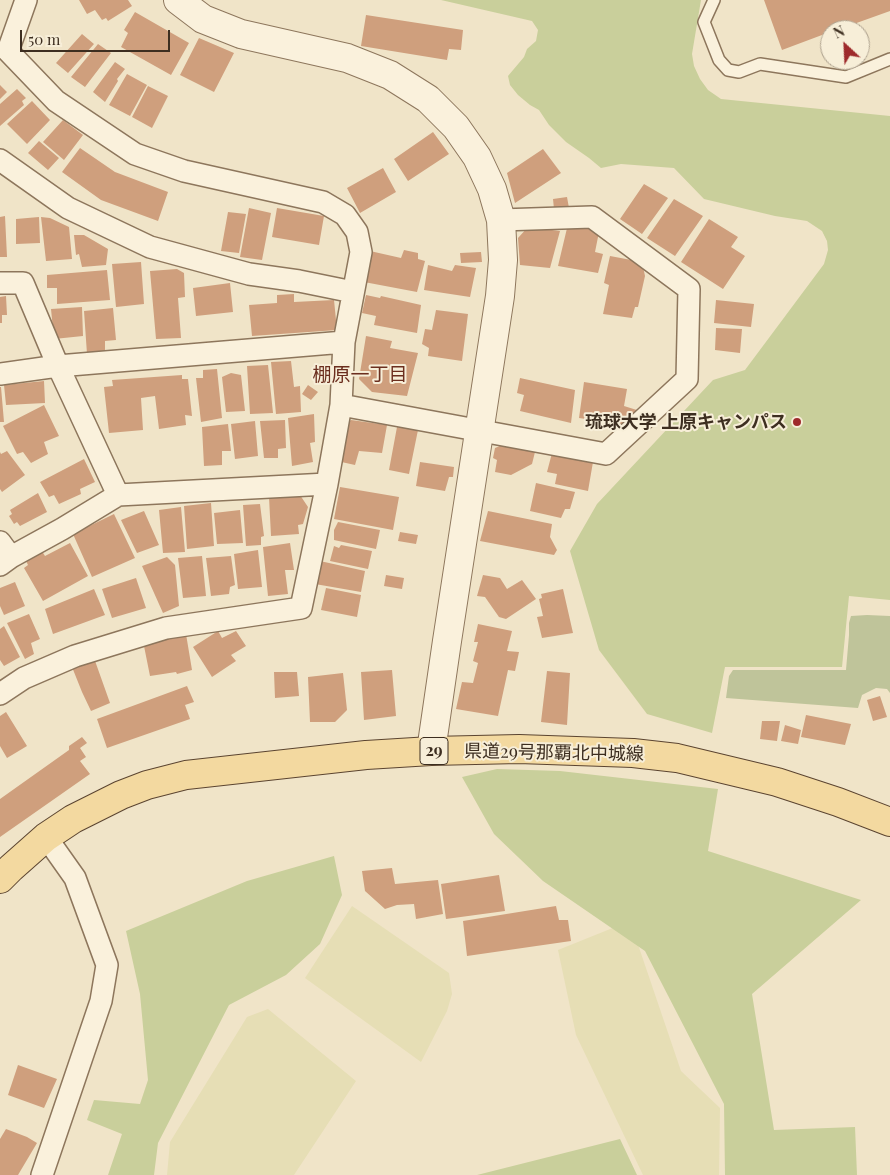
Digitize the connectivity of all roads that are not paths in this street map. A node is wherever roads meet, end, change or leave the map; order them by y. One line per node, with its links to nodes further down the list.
1 (26, 0): 8 (street)
2 (178, 0): 6 (street)
3 (714, 0): 4 (lane)
4 (890, 59)
5 (0, 160): 8 (street)
6 (501, 220): 13 (street); 13 (street)
7 (0, 283): 10 (street)
8 (353, 292): 9 (street)
9 (344, 342): 10 (street); 12 (street)
10 (58, 366): 11 (street); 15 (street)
11 (0, 374)
12 (340, 405): 13 (street); 14 (street)
13 (480, 430): 18 (street)
14 (327, 484): 15 (street); 17 (street)
15 (118, 495): 16 (street)
16 (4, 555)
17 (0, 694)
18 (431, 751): 19 (main road, 県道29号那覇北中城線 / 29); 20 (main road, 県道29号那覇北中城線 / 29)
19 (890, 822)
20 (46, 837): 21 (main road, 県道29号那覇北中城線 / 29); 22 (street)
21 (0, 879)
22 (42, 1175)

